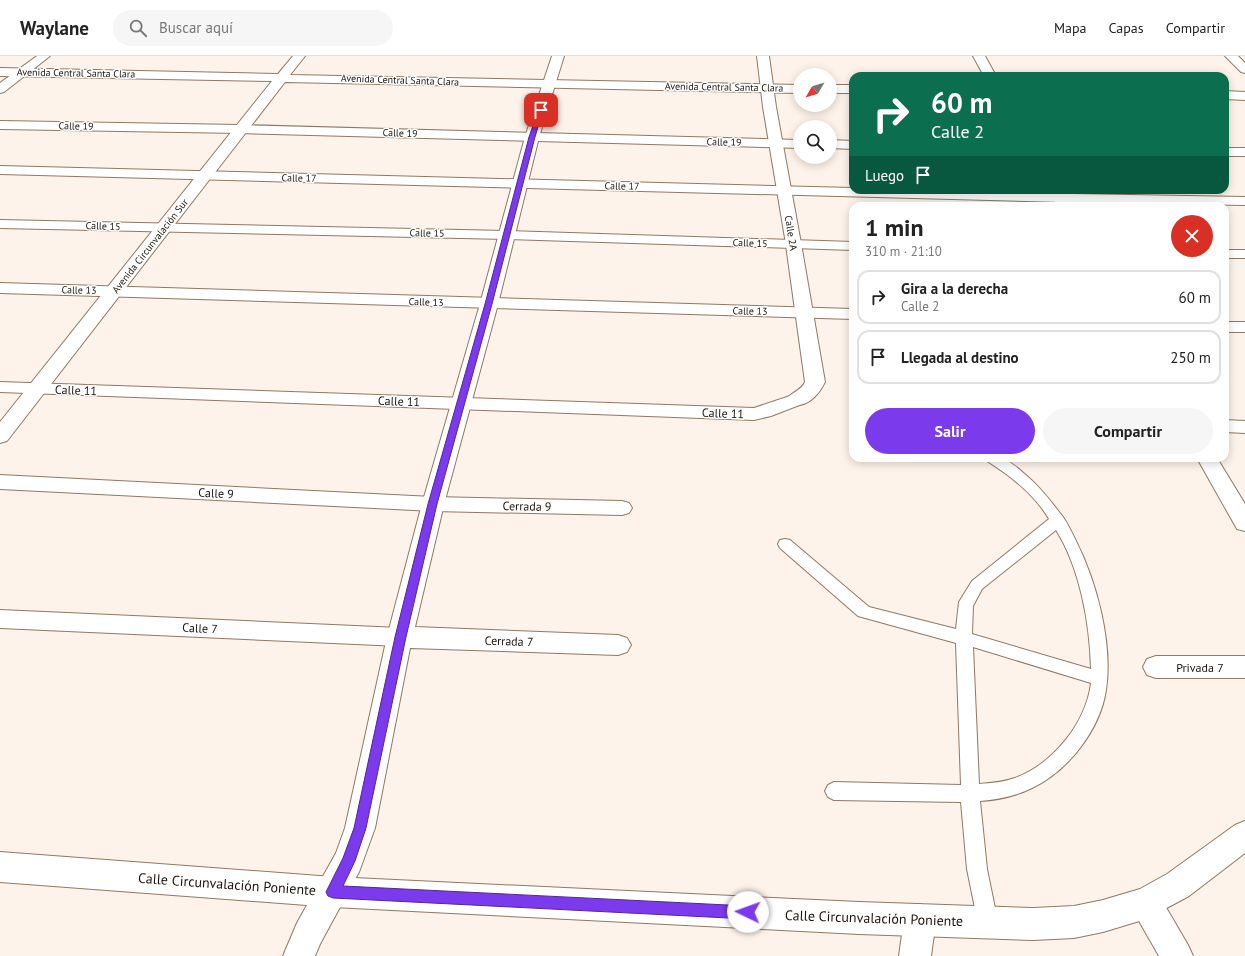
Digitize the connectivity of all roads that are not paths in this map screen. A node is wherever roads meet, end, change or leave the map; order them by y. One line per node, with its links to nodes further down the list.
1 (44, 56): 9 (street)
2 (299, 56): 11 (street, Avenida Circunvalación Sur)
3 (558, 56): 12 (street)
4 (763, 56): 13 (street, Calle 2A)
5 (979, 56): 10 (street)
6 (1231, 56): 7 (street)
7 (1245, 69)
8 (0, 72): 9 (street, Avenida Central Santa Clara)
9 (22, 72): 11 (street, Avenida Central Santa Clara); 14 (street)
10 (988, 72)
11 (282, 77): 12 (street, Avenida Central Santa Clara); 21 (street, Avenida Circunvalación Sur)
12 (549, 84): 13 (street, Avenida Central Santa Clara); 22 (street)
13 (766, 88): 15 (street, Avenida Central Santa Clara); 23 (street, Calle 2A)
14 (0, 89)
15 (793, 89)
16 (837, 89): 17 (street)
17 (849, 90)
18 (1229, 95): 19 (street)
19 (1245, 96)
20 (0, 125): 21 (street, Calle 19)
21 (240, 128): 22 (street, Calle 19); 30 (street, Avenida Circunvalación Sur)
22 (532, 137): 23 (street, Calle 19); 31 (street)
23 (775, 143): 24 (street, Calle 19); 32 (street, Calle 2A)
24 (793, 144)
25 (837, 144): 26 (street)
26 (849, 145)
27 (1229, 152): 28 (street)
28 (1245, 152)
29 (0, 170): 30 (street, Calle 17)
30 (204, 176): 31 (street, Calle 17); 38 (street, Avenida Circunvalación Sur)
31 (520, 183): 32 (street, Calle 17); 39 (street)
32 (784, 190): 33 (street, Calle 17); 40 (street, Calle 2A)
33 (849, 192)
34 (922, 194): 35 (street, Calle 17)
35 (1061, 198): 36 (street, Calle 17)
36 (1245, 201)
37 (0, 224): 38 (street, Calle 15)
38 (164, 228): 39 (street, Calle 15); 45 (street, Avenida Circunvalación Sur)
39 (507, 235): 40 (street, Calle 15); 46 (street)
40 (793, 245): 41 (street, Calle 15); 47 (street, Calle 2A)
41 (849, 246)
42 (1229, 254): 43 (street)
43 (1245, 254)
44 (0, 288): 45 (street, Calle 13)
45 (115, 290): 46 (street, Calle 13); 52 (street, Avenida Circunvalación Sur)
46 (489, 304): 47 (street, Calle 13); 54 (street)
47 (804, 312): 48 (street, Calle 13); 53 (street, Calle 2A)
48 (849, 314)
49 (1229, 327): 50 (street)
50 (1245, 327)
51 (0, 387): 52 (street, Calle 11)
52 (38, 388): 54 (street, Calle 11); 57 (street, Avenida Circunvalación Sur)
53 (796, 400): 54 (street, Calle 11)
54 (461, 403): 61 (street)
55 (1229, 426): 56 (street)
56 (1245, 427)
57 (0, 436)
58 (998, 462): 63 (lane)
59 (1209, 462): 64 (street)
60 (0, 482): 61 (street, Calle 9)
61 (433, 504): 62 (street, Cerrada 9); 67 (street)
62 (622, 508)
63 (1058, 520): 68 (lane); 72 (lane)
64 (1245, 523)
65 (785, 544): 68 (lane)
66 (0, 619): 67 (street, Calle 7)
67 (400, 637): 69 (street, Cerrada 7); 77 (street)
68 (964, 638): 72 (lane); 74 (lane)
69 (618, 645)
70 (1245, 667): 71 (street, Privada 7)
71 (1156, 668)
72 (1099, 678): 74 (lane)
73 (834, 790): 74 (lane)
74 (970, 793): 80 (lane)
75 (1245, 835): 78 (street, Calle Circunvalación Poniente)
76 (0, 867): 77 (street, Calle Circunvalación Poniente)
77 (333, 892): 79 (street, Calle Circunvalación Poniente); 81 (street)
78 (1146, 903): 80 (street, Calle Circunvalación Poniente); 83 (street)
79 (920, 920): 80 (street, Calle Circunvalación Poniente); 82 (street)
80 (988, 923)
81 (299, 956)
82 (915, 956)
83 (1177, 956)

